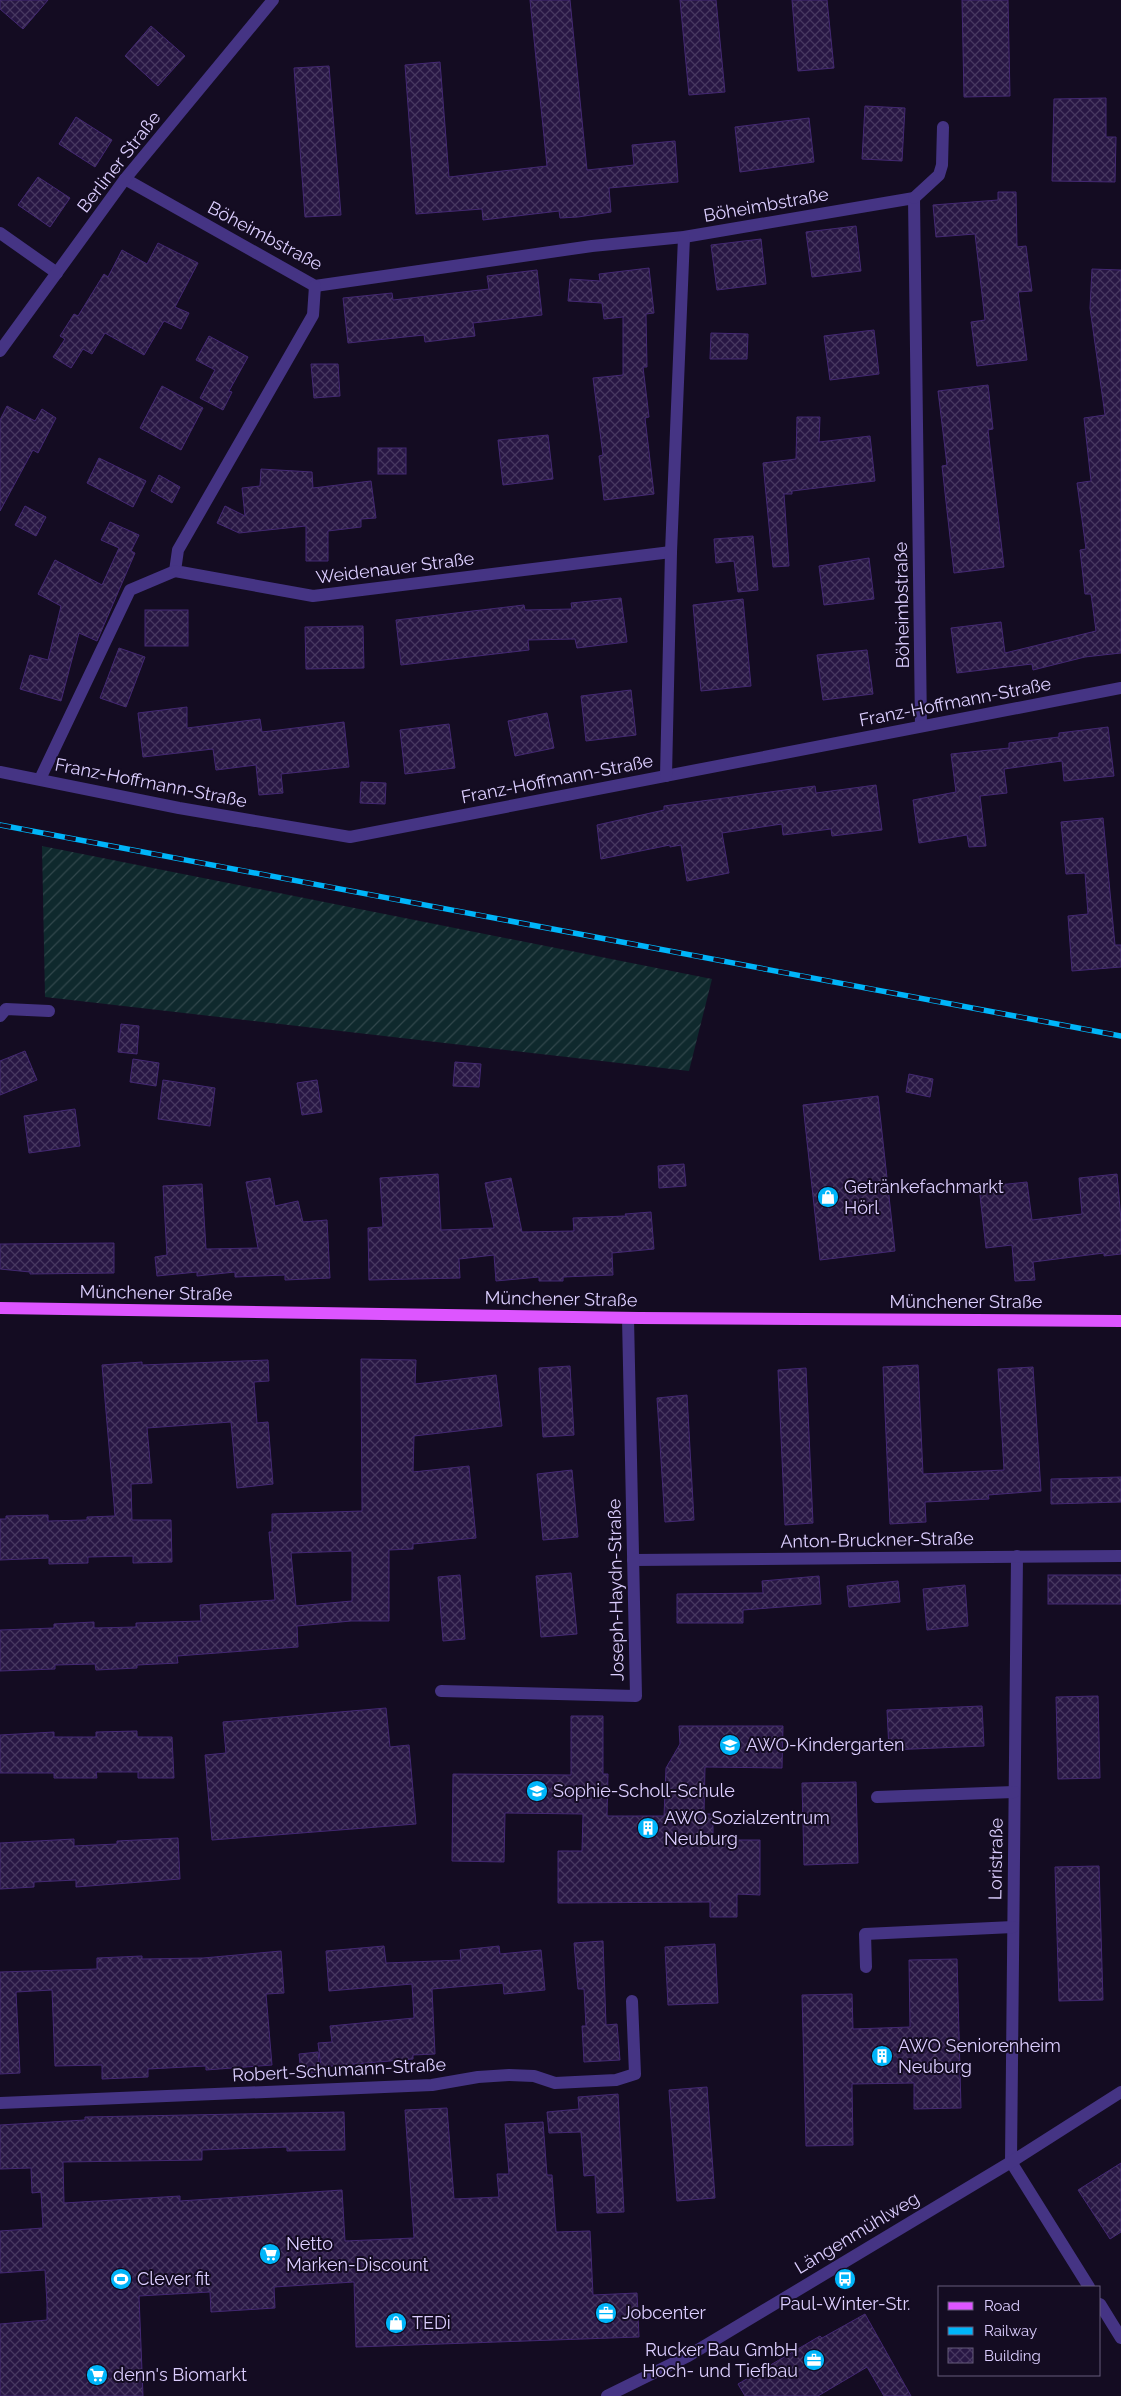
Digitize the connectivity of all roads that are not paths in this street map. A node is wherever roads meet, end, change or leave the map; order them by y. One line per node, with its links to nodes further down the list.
1 (273, 0): 3 (street, Berliner Straße)
2 (943, 127): 4 (street)
3 (126, 179): 7 (street, Berliner Straße); 8 (street, Böheimbstraße)
4 (914, 198): 6 (street, Böheimbstraße); 13 (street, Böheimbstraße)
5 (0, 233): 7 (street)
6 (684, 238): 8 (street, Böheimbstraße); 10 (street)
7 (57, 274): 9 (street, Berliner Straße)
8 (315, 286): 11 (street)
9 (0, 352)
10 (671, 552): 11 (street, Weidenauer Straße); 15 (street)
11 (175, 571): 16 (street)
12 (1121, 688): 13 (street, Franz-Hoffmann-Straße)
13 (921, 726): 15 (street, Franz-Hoffmann-Straße)
14 (0, 772): 16 (street, Franz-Hoffmann-Straße)
15 (666, 776): 16 (street, Franz-Hoffmann-Straße)
16 (40, 779)
17 (50, 1011): 18 (street)
18 (0, 1016)
19 (0, 1308): 20 (main road, Münchener Straße)
20 (628, 1318): 21 (main road, Münchener Straße); 24 (street, Joseph-Haydn-Straße)
21 (1121, 1321)
22 (1016, 1556): 23 (street, Anton-Bruckner-Straße); 24 (street, Anton-Bruckner-Straße); 26 (street, Loristraße)
23 (1121, 1556)
24 (633, 1560): 25 (street, Joseph-Haydn-Straße)
25 (441, 1691)
26 (1014, 1792): 27 (street); 28 (street, Loristraße)
27 (877, 1797)
28 (1013, 1927): 29 (street); 33 (street, Loristraße)
29 (866, 1966)
30 (632, 2001): 32 (street, Robert-Schumann-Straße)
31 (1121, 2092): 33 (street, Längenmühlweg)
32 (0, 2103)
33 (1011, 2162): 34 (street); 37 (street, Längenmühlweg)
34 (1088, 2286)
35 (1101, 2306): 36 (street)
36 (1121, 2338)
37 (607, 2396)

